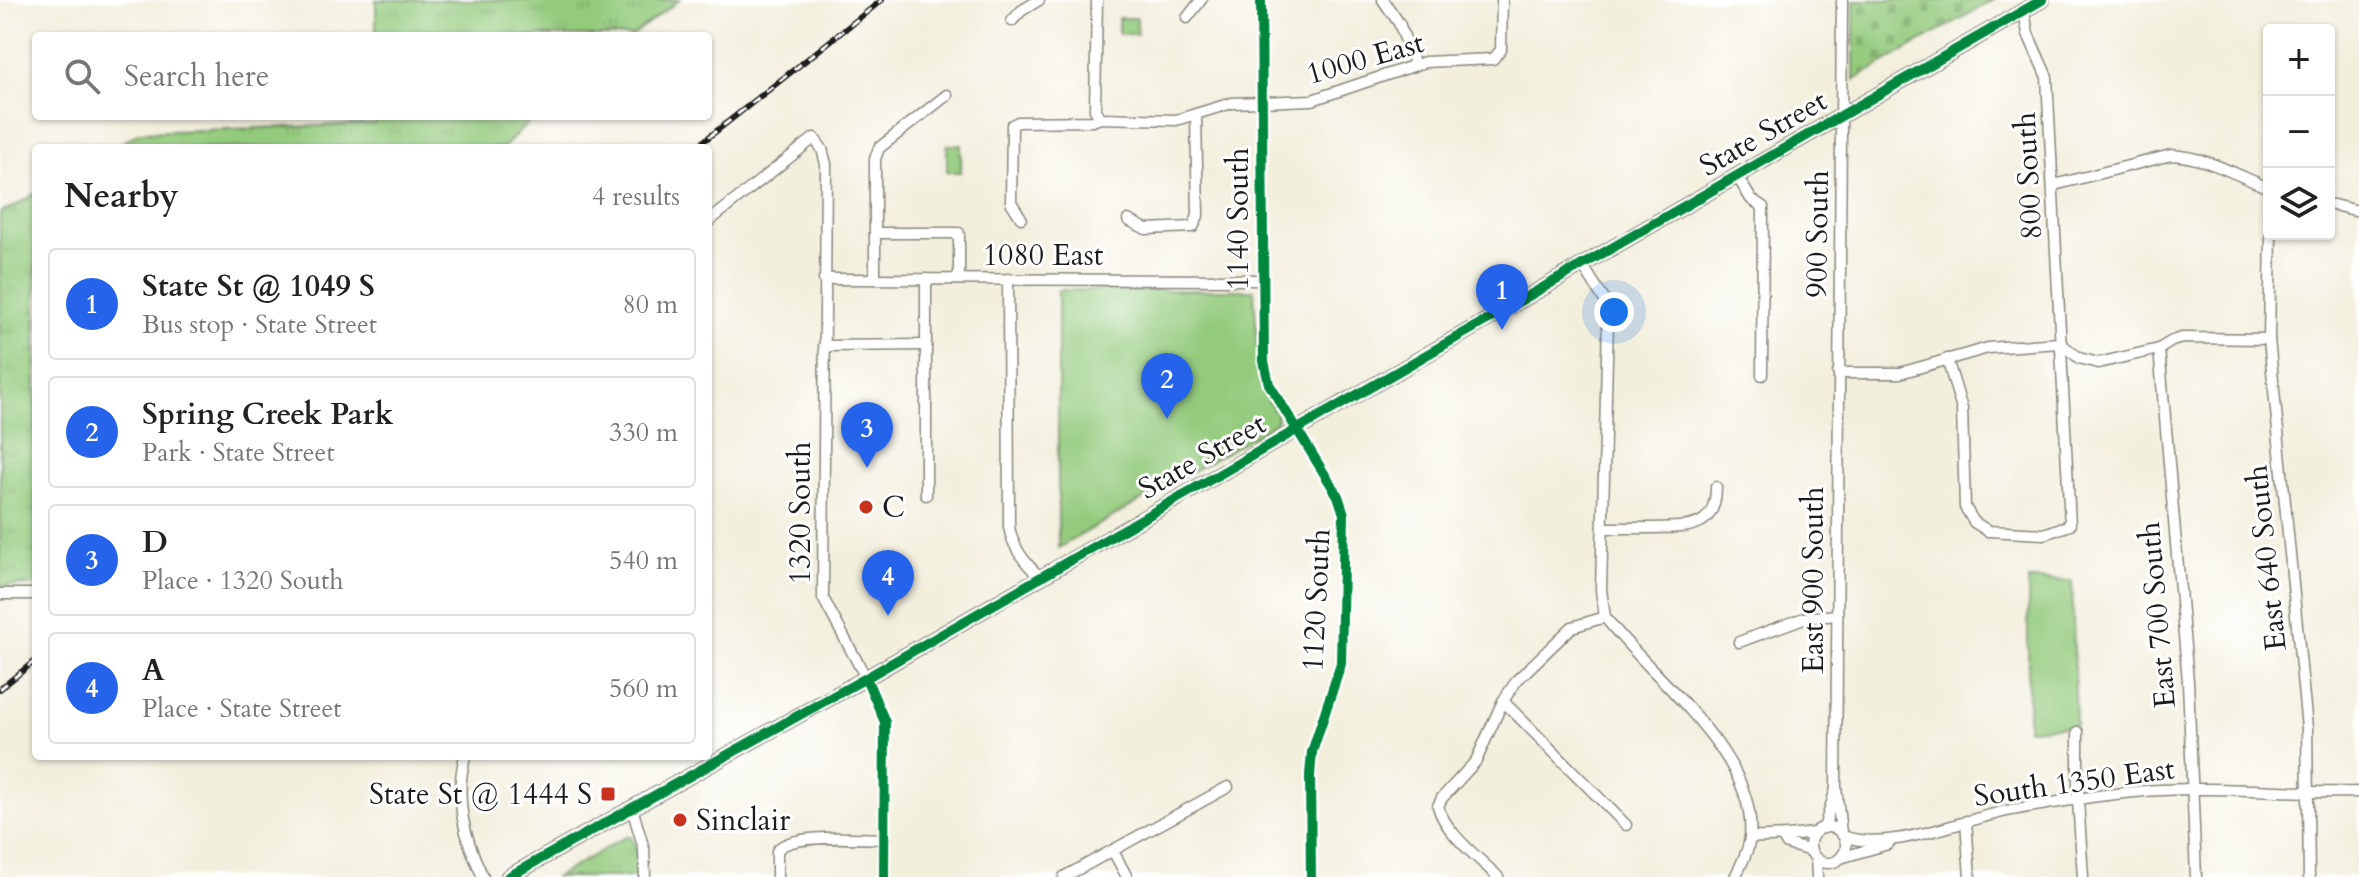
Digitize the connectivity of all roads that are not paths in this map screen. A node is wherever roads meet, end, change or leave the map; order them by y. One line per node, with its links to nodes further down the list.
1 (1039, 0): 11 (street)
2 (1097, 0): 17 (street)
3 (1201, 0): 10 (street)
4 (1261, 0): 14 (street, 1140 South)
5 (1383, 0): 12 (street)
6 (1502, 0): 12 (street, 1000 East)
7 (1842, 0): 15 (street, 900 South)
8 (2042, 0): 9 (main road, State Street)
9 (2024, 11): 15 (main road, State Street); 19 (street, 800 South)
10 (1187, 18)
11 (1012, 21)
12 (1415, 65): 14 (street, 1000 East)
13 (947, 95): 26 (street)
14 (1262, 102): 16 (street, 1000 East); 34 (street, 1140 South)
15 (1842, 114): 18 (main road, State Street); 41 (street, 900 South)
16 (1196, 115): 17 (street, 1000 East); 25 (street)
17 (1100, 118): 23 (street, 1000 East)
18 (1737, 176): 28 (main road, State Street); 42 (street)
19 (2054, 185): 20 (street); 36 (street, 800 South)
20 (2263, 185)
21 (2335, 205): 22 (street)
22 (2359, 211)
23 (1021, 218)
24 (712, 219): 29 (street, 1320 South)
25 (1128, 220)
26 (875, 233): 30 (street); 32 (street)
27 (2271, 240): 35 (street, East 640 South)
28 (1583, 266): 43 (main road, State Street); 46 (street)
29 (824, 279): 30 (street, 1080 East); 38 (street, 1320 South)
30 (875, 279): 31 (street, 1080 East)
31 (926, 279): 32 (street, 1080 East); 37 (street)
32 (959, 279): 33 (street, 1080 East)
33 (1008, 279): 34 (street, 1080 East); 47 (street)
34 (1263, 280): 43 (street, 1140 South)
35 (2269, 339): 39 (street); 61 (street, East 640 South)
36 (2060, 343): 39 (street); 40 (street); 40 (street, 800 South)
37 (926, 345): 38 (street); 45 (street)
38 (824, 346): 53 (street, 1320 South)
39 (2159, 349): 59 (street, East 700 South)
40 (1947, 359): 41 (street)
41 (1838, 373): 50 (street, East 900 South)
42 (1762, 375)
43 (1297, 429): 47 (main road, State Street); 82 (street, 1120 South)
44 (1716, 487): 46 (street)
45 (926, 495)
46 (1603, 528): 51 (street)
47 (1040, 577): 53 (main road, State Street)
48 (0, 594): 49 (street)
49 (32, 594)
50 (1837, 615): 52 (street); 58 (street, East 900 South)
51 (1605, 617): 54 (street); 68 (street)
52 (1739, 642)
53 (866, 678): 63 (main road, State Street); 69 (street, 1320 South)
54 (1503, 701): 65 (street); 83 (street)
55 (2078, 732): 62 (street)
56 (464, 760): 75 (street)
57 (1228, 787): 72 (street)
58 (1836, 787): 66 (street, East 900 South); 67 (street, East 900 South)
59 (2193, 789): 61 (street, South 1350 East); 62 (street, South 1350 East); 89 (street, East 700 South)
60 (2359, 792): 61 (street, South 1350 East)
61 (2309, 794): 90 (street, East 640 South)
62 (2078, 800): 64 (street, South 1350 East); 88 (street)
63 (632, 808): 76 (main road, State Street); 77 (street)
64 (1966, 821): 71 (street, South 1350 East); 87 (street)
65 (1626, 825)
66 (1819, 831): 67 (street); 70 (street); 73 (street)
67 (1842, 835): 71 (street, South 1350 East); 74 (street)
68 (1750, 837): 70 (street); 84 (street)
69 (885, 839): 78 (street); 79 (street, 1320 South)
70 (1783, 839): 73 (street)
71 (1895, 839): 74 (street, South 1350 East)
72 (1113, 851): 80 (street); 81 (street)
73 (1813, 855): 74 (street); 85 (street)
74 (1838, 860): 86 (street)
75 (483, 877)
76 (508, 877)
77 (645, 877)
78 (777, 877)
79 (884, 877)
80 (1064, 877)
81 (1127, 877)
82 (1311, 877)
83 (1498, 877)
84 (1735, 877)
85 (1817, 877)
86 (1828, 877)
87 (1970, 877)
88 (2083, 877)
89 (2196, 877)
90 (2309, 877)

